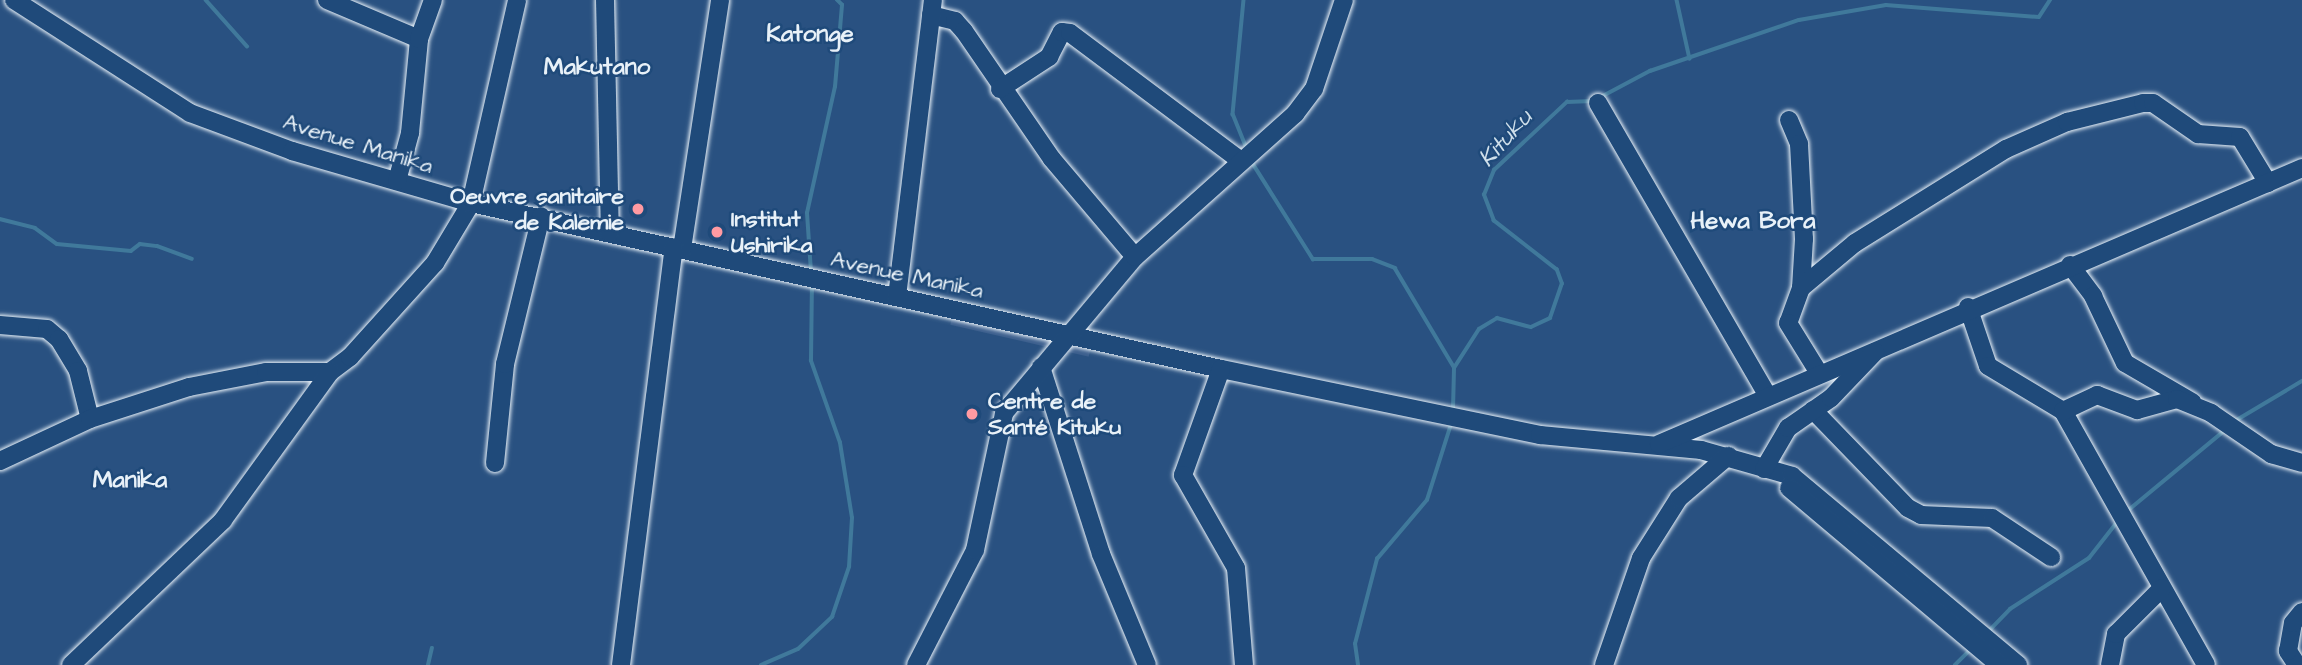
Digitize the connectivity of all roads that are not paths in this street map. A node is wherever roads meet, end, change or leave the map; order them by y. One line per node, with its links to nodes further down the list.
1 (14, 0): 15 (street, Avenue Manika)
2 (327, 0): 9 (street)
3 (433, 0): 9 (street)
4 (516, 0): 17 (street)
5 (605, 0): 19 (street)
6 (720, 0): 20 (street)
7 (1344, 0): 13 (street)
8 (932, 7): 10 (street); 24 (street)
9 (419, 39): 15 (street)
10 (1000, 89): 13 (street); 21 (street)
11 (1598, 103): 33 (street)
12 (1789, 120): 23 (street)
13 (1241, 161): 21 (street)
14 (2302, 168): 16 (street)
15 (397, 181): 17 (street, Avenue Manika)
16 (2268, 183): 22 (street); 23 (street)
17 (471, 203): 18 (street, Avenue Manika); 31 (street)
18 (541, 216): 19 (street, Avenue Manika); 41 (street)
19 (610, 233): 20 (street, Avenue Manika)
20 (678, 248): 24 (street, Avenue Manika); 48 (street)
21 (1135, 257): 27 (street)
22 (2070, 265): 25 (street); 34 (street)
23 (1801, 288): 32 (street)
24 (897, 297): 27 (street, Avenue Manika)
25 (1968, 307): 28 (street); 36 (street)
26 (0, 326): 37 (street)
27 (1069, 337): 29 (street); 30 (street, Avenue Manika)
28 (1882, 344): 32 (street); 35 (street)
29 (1041, 367): 49 (street); 50 (street)
30 (1221, 369): 38 (street, Avenue Manika); 51 (street)
31 (330, 372): 37 (street); 47 (street)
32 (1819, 373): 33 (street)
33 (1768, 396): 38 (street)
34 (2192, 402): 36 (street); 42 (street)
35 (1813, 410): 43 (street); 44 (street)
36 (2063, 411): 45 (street)
37 (90, 419): 40 (street)
38 (1659, 444): 39 (street, Avenue Manika)
39 (1728, 456): 43 (street, Avenue Manika); 52 (street)
40 (0, 461)
41 (495, 463)
42 (2302, 463)
43 (1764, 469): 53 (street); 54 (street, Avenue Manika)
44 (2051, 557)
45 (2162, 588): 55 (street); 56 (street)
46 (2302, 612): 57 (street)
47 (71, 665)
48 (621, 665)
49 (916, 665)
50 (1147, 665)
51 (1244, 665)
52 (1604, 665)
53 (1998, 665)
54 (2018, 665)
55 (2110, 665)
56 (2206, 665)
57 (2295, 665)

